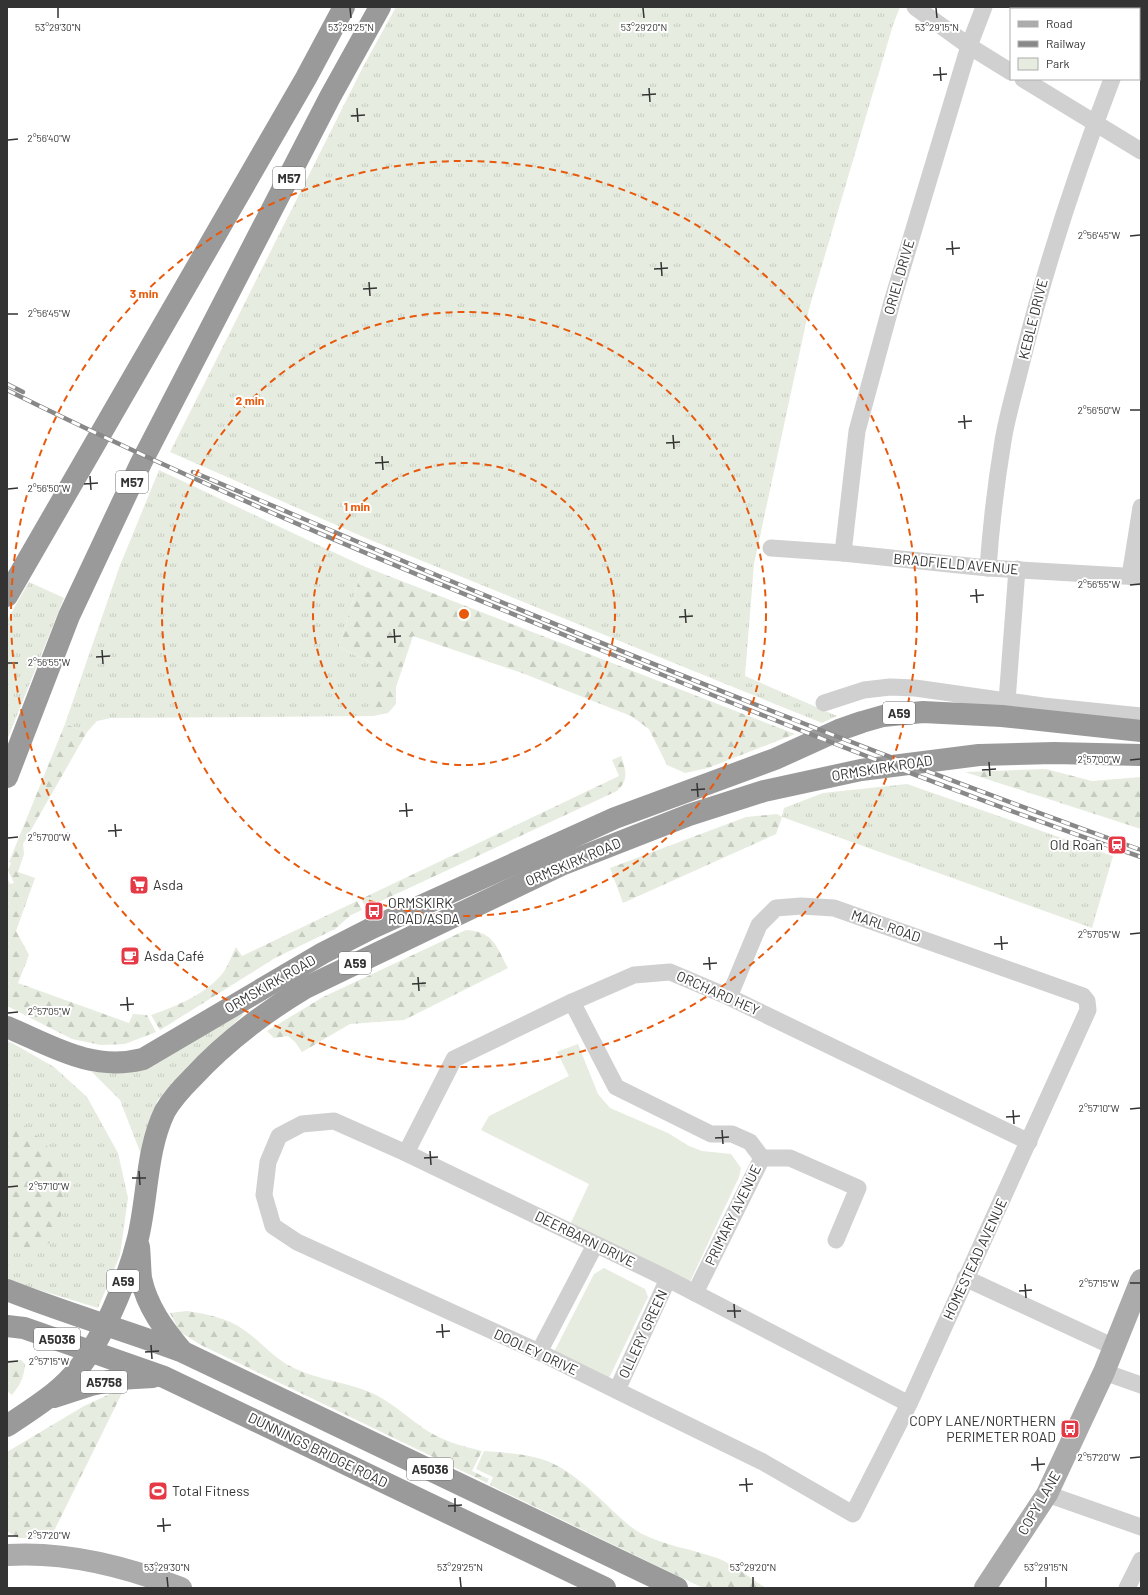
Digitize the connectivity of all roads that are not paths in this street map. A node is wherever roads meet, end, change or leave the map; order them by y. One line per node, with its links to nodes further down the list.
1 (344, 7): 17 (highway, M57)
2 (380, 7): 23 (highway, M57)
3 (915, 7): 5 (street)
4 (984, 7): 5 (street, ORIEL DRIVE)
5 (969, 46): 6 (street); 13 (street, ORIEL DRIVE)
6 (1010, 71)
7 (1025, 80): 9 (street)
8 (1112, 80): 9 (street, KEBLE DRIVE)
9 (1095, 122): 10 (street); 14 (street, KEBLE DRIVE)
10 (1141, 151)
11 (1141, 507): 16 (street)
12 (771, 548): 13 (street, BRADFIELD AVENUE)
13 (843, 553): 14 (street, BRADFIELD AVENUE)
14 (988, 568): 15 (street, BRADFIELD AVENUE)
15 (1017, 570): 16 (street, BRADFIELD AVENUE); 18 (street)
16 (1135, 576)
17 (7, 596)
18 (1008, 701): 19 (street); 20 (street)
19 (824, 703)
20 (1141, 716)
21 (1141, 731): 27 (highway, ORMSKIRK ROAD / A59)
22 (1141, 755): 32 (highway, ORMSKIRK ROAD / A59)
23 (7, 777)
24 (729, 997): 25 (street, MARL ROAD); 26 (street, ORCHARD HEY); 28 (street, ORCHARD HEY)
25 (1087, 1001): 28 (street, HOMESTEAD AVENUE)
26 (572, 1002): 29 (street, ORCHARD HEY); 30 (street, PRIMARY AVENUE)
27 (8, 1027)
28 (1029, 1142): 35 (street, HOMESTEAD AVENUE)
29 (406, 1153): 31 (street, DEERBARN DRIVE); 34 (street, DEERBARN DRIVE)
30 (762, 1158): 33 (street); 39 (street, PRIMARY AVENUE)
31 (268, 1162): 45 (street, DOOLEY DRIVE)
32 (138, 1238): 41 (highway, A59); 44 (highway)
33 (836, 1240)
34 (595, 1245): 36 (street, DEERBARN DRIVE); 45 (street)
35 (965, 1278): 42 (street); 51 (street, HOMESTEAD AVENUE)
36 (668, 1279): 39 (street, DEERBARN DRIVE); 49 (street, OLLERY GREEN)
37 (1141, 1280): 42 (main road, COPY LANE)
38 (7, 1290): 41 (highway, A5036)
39 (695, 1293): 51 (street, DEERBARN DRIVE)
40 (12, 1324): 43 (highway, DUNNINGS BRIDGE ROAD / A5036)
41 (105, 1324): 43 (highway); 44 (highway, A5036)
42 (1114, 1347): 46 (main road, COPY LANE)
43 (91, 1350): 47 (highway, DUNNINGS BRIDGE ROAD / A5036); 50 (highway, A5758)
44 (183, 1352): 60 (highway, A5036)
45 (539, 1352): 49 (street, DOOLEY DRIVE)
46 (1104, 1372): 48 (street); 53 (main road, COPY LANE)
47 (164, 1376): 50 (highway, A5758); 59 (highway, DUNNINGS BRIDGE ROAD / A5036)
48 (1141, 1384)
49 (617, 1390): 54 (street, DOOLEY DRIVE)
50 (45, 1400): 52 (highway, A5758)
51 (909, 1404): 54 (street, HOMESTEAD AVENUE)
52 (7, 1426)
53 (1047, 1494): 55 (street); 61 (main road, COPY LANE)
54 (853, 1514)
55 (1141, 1527)
56 (7, 1555): 58 (main road)
57 (1141, 1560): 62 (street)
58 (169, 1586)
59 (605, 1588)
60 (677, 1588)
61 (985, 1588)
62 (1127, 1588)

